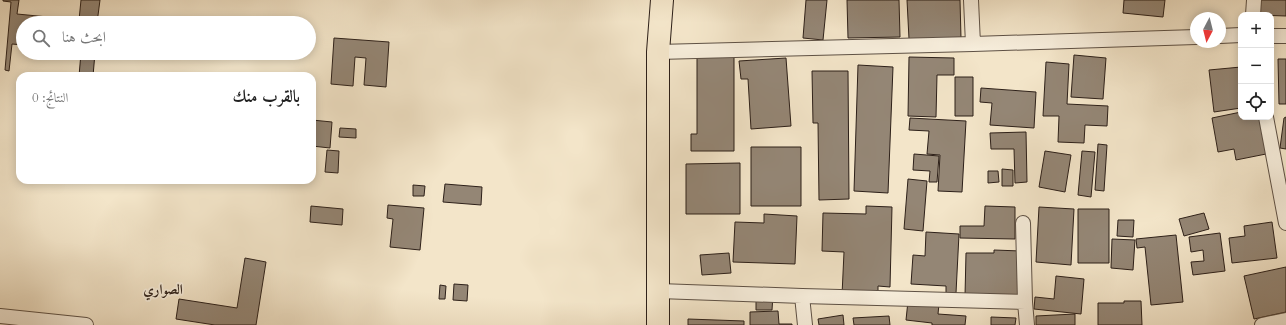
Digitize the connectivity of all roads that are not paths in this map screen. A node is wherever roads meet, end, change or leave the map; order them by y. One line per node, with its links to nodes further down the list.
1 (662, 0): 11 (main road)
2 (970, 0): 10 (street)
3 (1254, 0): 4 (street)
4 (1253, 12)
5 (1238, 35): 6 (street)
6 (1226, 36)
7 (1274, 36): 8 (street)
8 (1286, 36)
9 (1190, 37): 10 (street)
10 (973, 44): 11 (street)
11 (658, 52): 15 (main road)
12 (1267, 120): 13 (street)
13 (1286, 223)
14 (1023, 224): 17 (street)
15 (659, 290): 16 (street); 21 (main road)
16 (802, 296): 17 (street); 22 (street)
17 (1025, 302): 23 (street)
18 (0, 316): 20 (street)
19 (1286, 320): 24 (street)
20 (86, 325)
21 (658, 325)
22 (805, 325)
23 (1027, 325)
24 (1262, 325)

